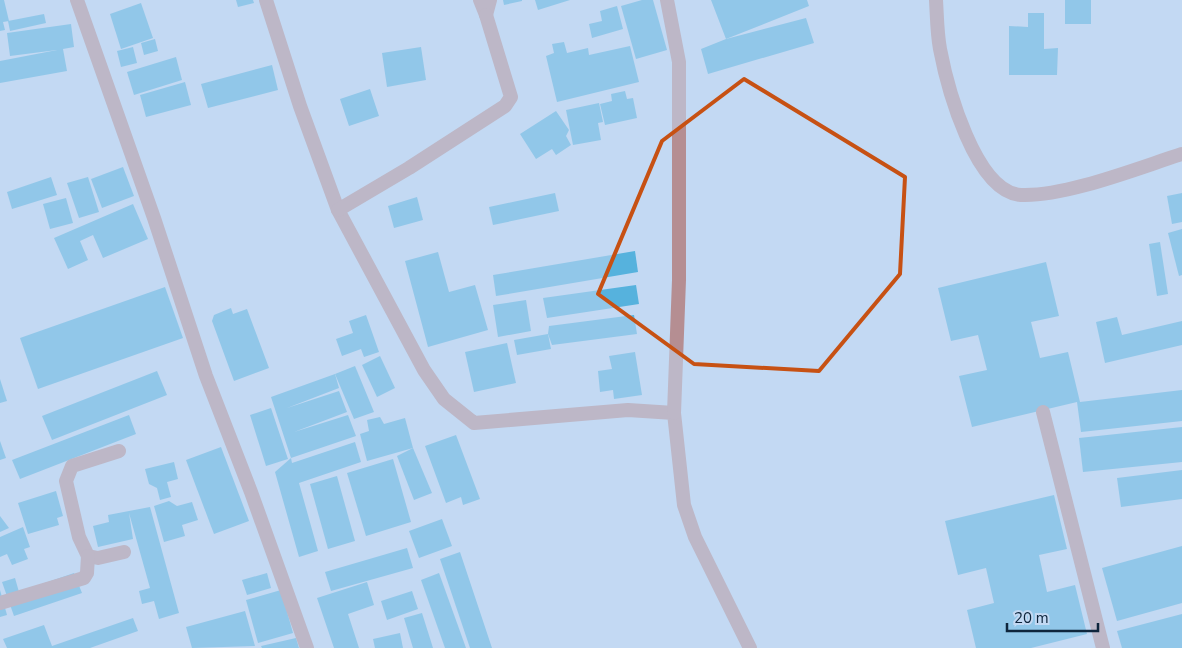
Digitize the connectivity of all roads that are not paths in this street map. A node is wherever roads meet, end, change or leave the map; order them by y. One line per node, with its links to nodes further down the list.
1 (77, 0): 16 (street)
2 (266, 0): 9 (street)
3 (480, 0): 7 (street)
4 (490, 0): 7 (street)
5 (667, 0): 11 (street)
6 (936, 0): 8 (street)
7 (486, 15): 9 (street)
8 (1182, 154)
9 (338, 210): 11 (street)
10 (1043, 412): 18 (street)
11 (674, 413): 17 (street)
12 (119, 451): 14 (street)
13 (124, 552): 14 (street)
14 (88, 556): 15 (street)
15 (0, 603)
16 (307, 648)
17 (750, 648)
18 (1103, 648)

